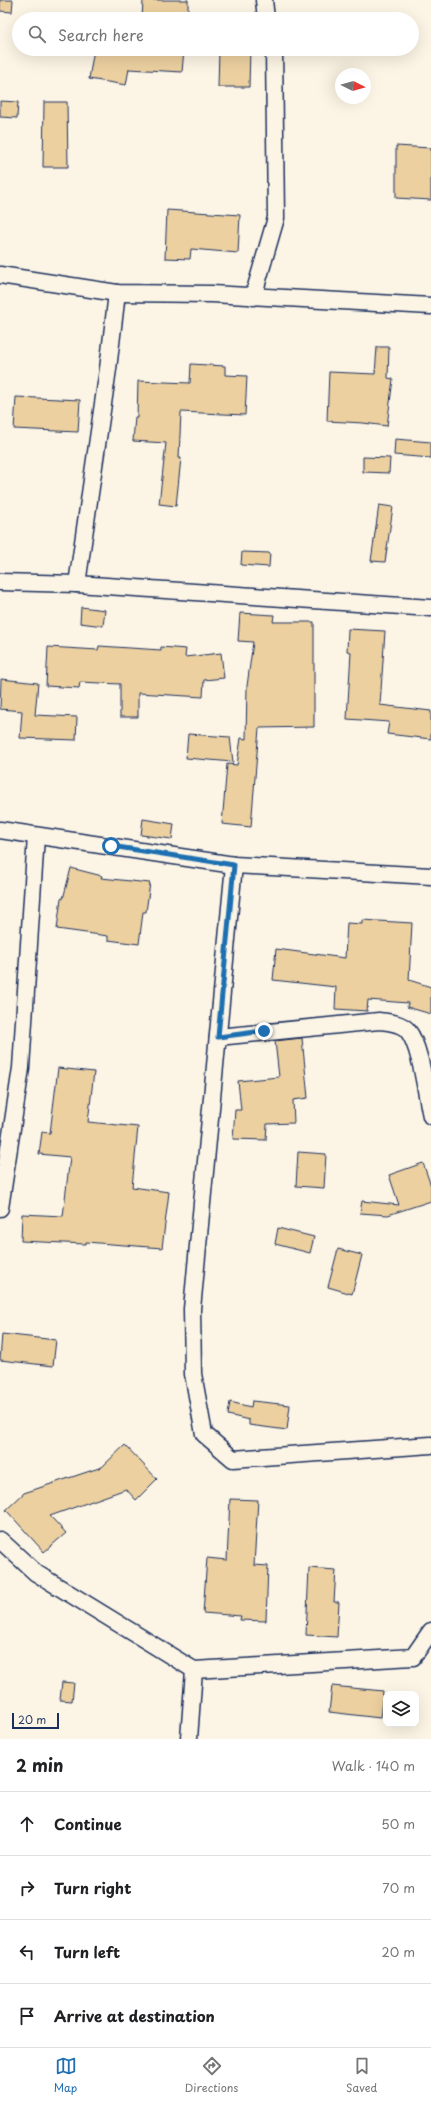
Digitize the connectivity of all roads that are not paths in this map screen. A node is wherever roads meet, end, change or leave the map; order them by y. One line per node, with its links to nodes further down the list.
1 (264, 0): 2 (street)
2 (265, 12)
3 (274, 56): 6 (street)
4 (0, 275): 5 (street)
5 (117, 293): 6 (street); 9 (street)
6 (253, 296): 7 (street)
7 (431, 306)
8 (0, 582): 9 (street)
9 (77, 584): 10 (street)
10 (431, 608)
11 (0, 830): 12 (street)
12 (36, 836): 13 (street); 17 (street)
13 (234, 865): 14 (street); 15 (street)
14 (431, 876)
15 (218, 1037): 16 (street); 18 (street)
16 (431, 1116)
17 (0, 1208)
18 (431, 1445)
19 (0, 1540): 21 (street)
20 (431, 1631): 21 (street)
21 (194, 1670): 22 (street)
22 (188, 1739)

